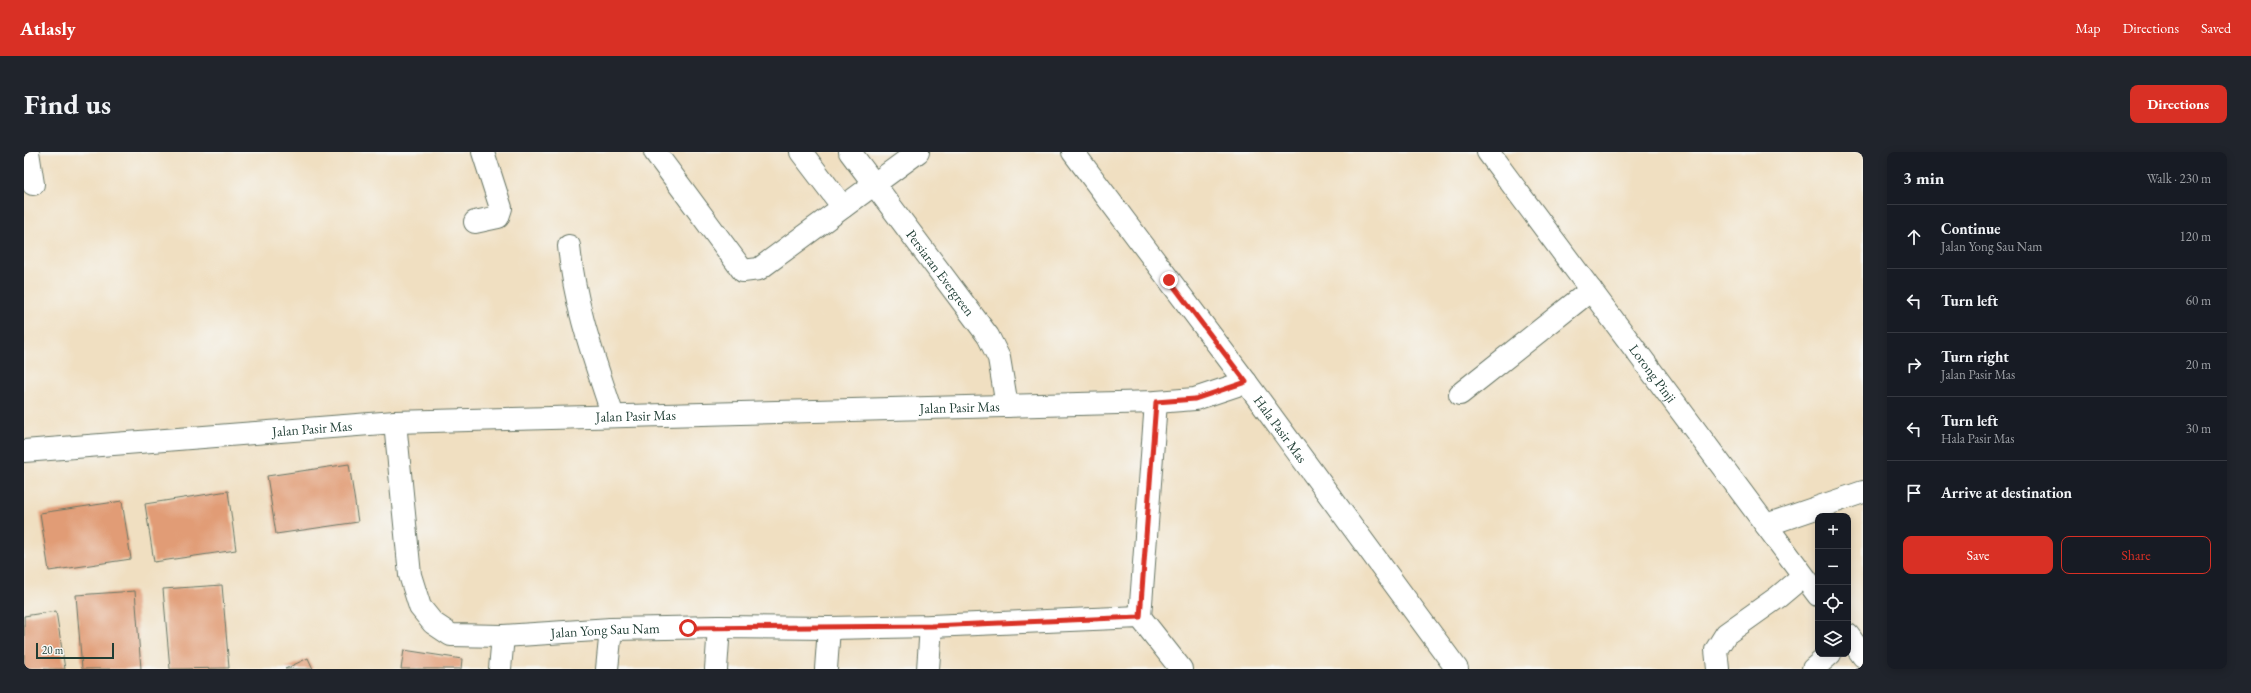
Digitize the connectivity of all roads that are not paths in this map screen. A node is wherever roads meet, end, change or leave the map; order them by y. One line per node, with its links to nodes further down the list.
1 (28, 152): 9 (street)
2 (483, 152): 12 (street)
3 (655, 152): 11 (street)
4 (802, 152): 11 (street)
5 (850, 152): 10 (street, Persiaran Evergreen)
6 (918, 152): 10 (street)
7 (1073, 152): 15 (street, Hala Pasir Mas)
8 (1488, 152): 14 (street, Lorong Pinji)
9 (33, 184)
10 (874, 184): 11 (street); 18 (street, Persiaran Evergreen)
11 (843, 207)
12 (475, 222)
13 (569, 246): 19 (street)
14 (1591, 290): 16 (street); 23 (street, Lorong Pinji)
15 (1246, 382): 17 (street, Jalan Pasir Mas); 41 (street, Hala Pasir Mas)
16 (1460, 394)
17 (1156, 402): 18 (street, Jalan Pasir Mas); 26 (street)
18 (1007, 406): 19 (street, Jalan Pasir Mas)
19 (613, 416): 20 (street, Jalan Pasir Mas)
20 (395, 422): 21 (street, Jalan Pasir Mas); 31 (street, Jalan Yong Sau Nam)
21 (24, 451)
22 (1863, 492): 23 (street)
23 (1766, 525): 24 (street, Lorong Pinji)
24 (1803, 576): 25 (street, Lorong Pinji); 42 (street)
25 (1815, 591)
26 (1140, 617): 27 (street, Jalan Yong Sau Nam); 40 (street)
27 (931, 626): 29 (street, Jalan Yong Sau Nam); 39 (street)
28 (719, 627): 29 (street, Jalan Yong Sau Nam); 30 (street, Jalan Yong Sau Nam); 37 (street)
29 (829, 628): 38 (street)
30 (611, 629): 31 (street, Jalan Yong Sau Nam); 36 (street)
31 (504, 636): 35 (street)
32 (1851, 641): 33 (street)
33 (1863, 656)
34 (1827, 657): 43 (street)
35 (500, 669)
36 (607, 669)
37 (716, 669)
38 (826, 669)
39 (928, 669)
40 (1180, 669)
41 (1457, 669)
42 (1718, 669)
43 (1813, 669)

